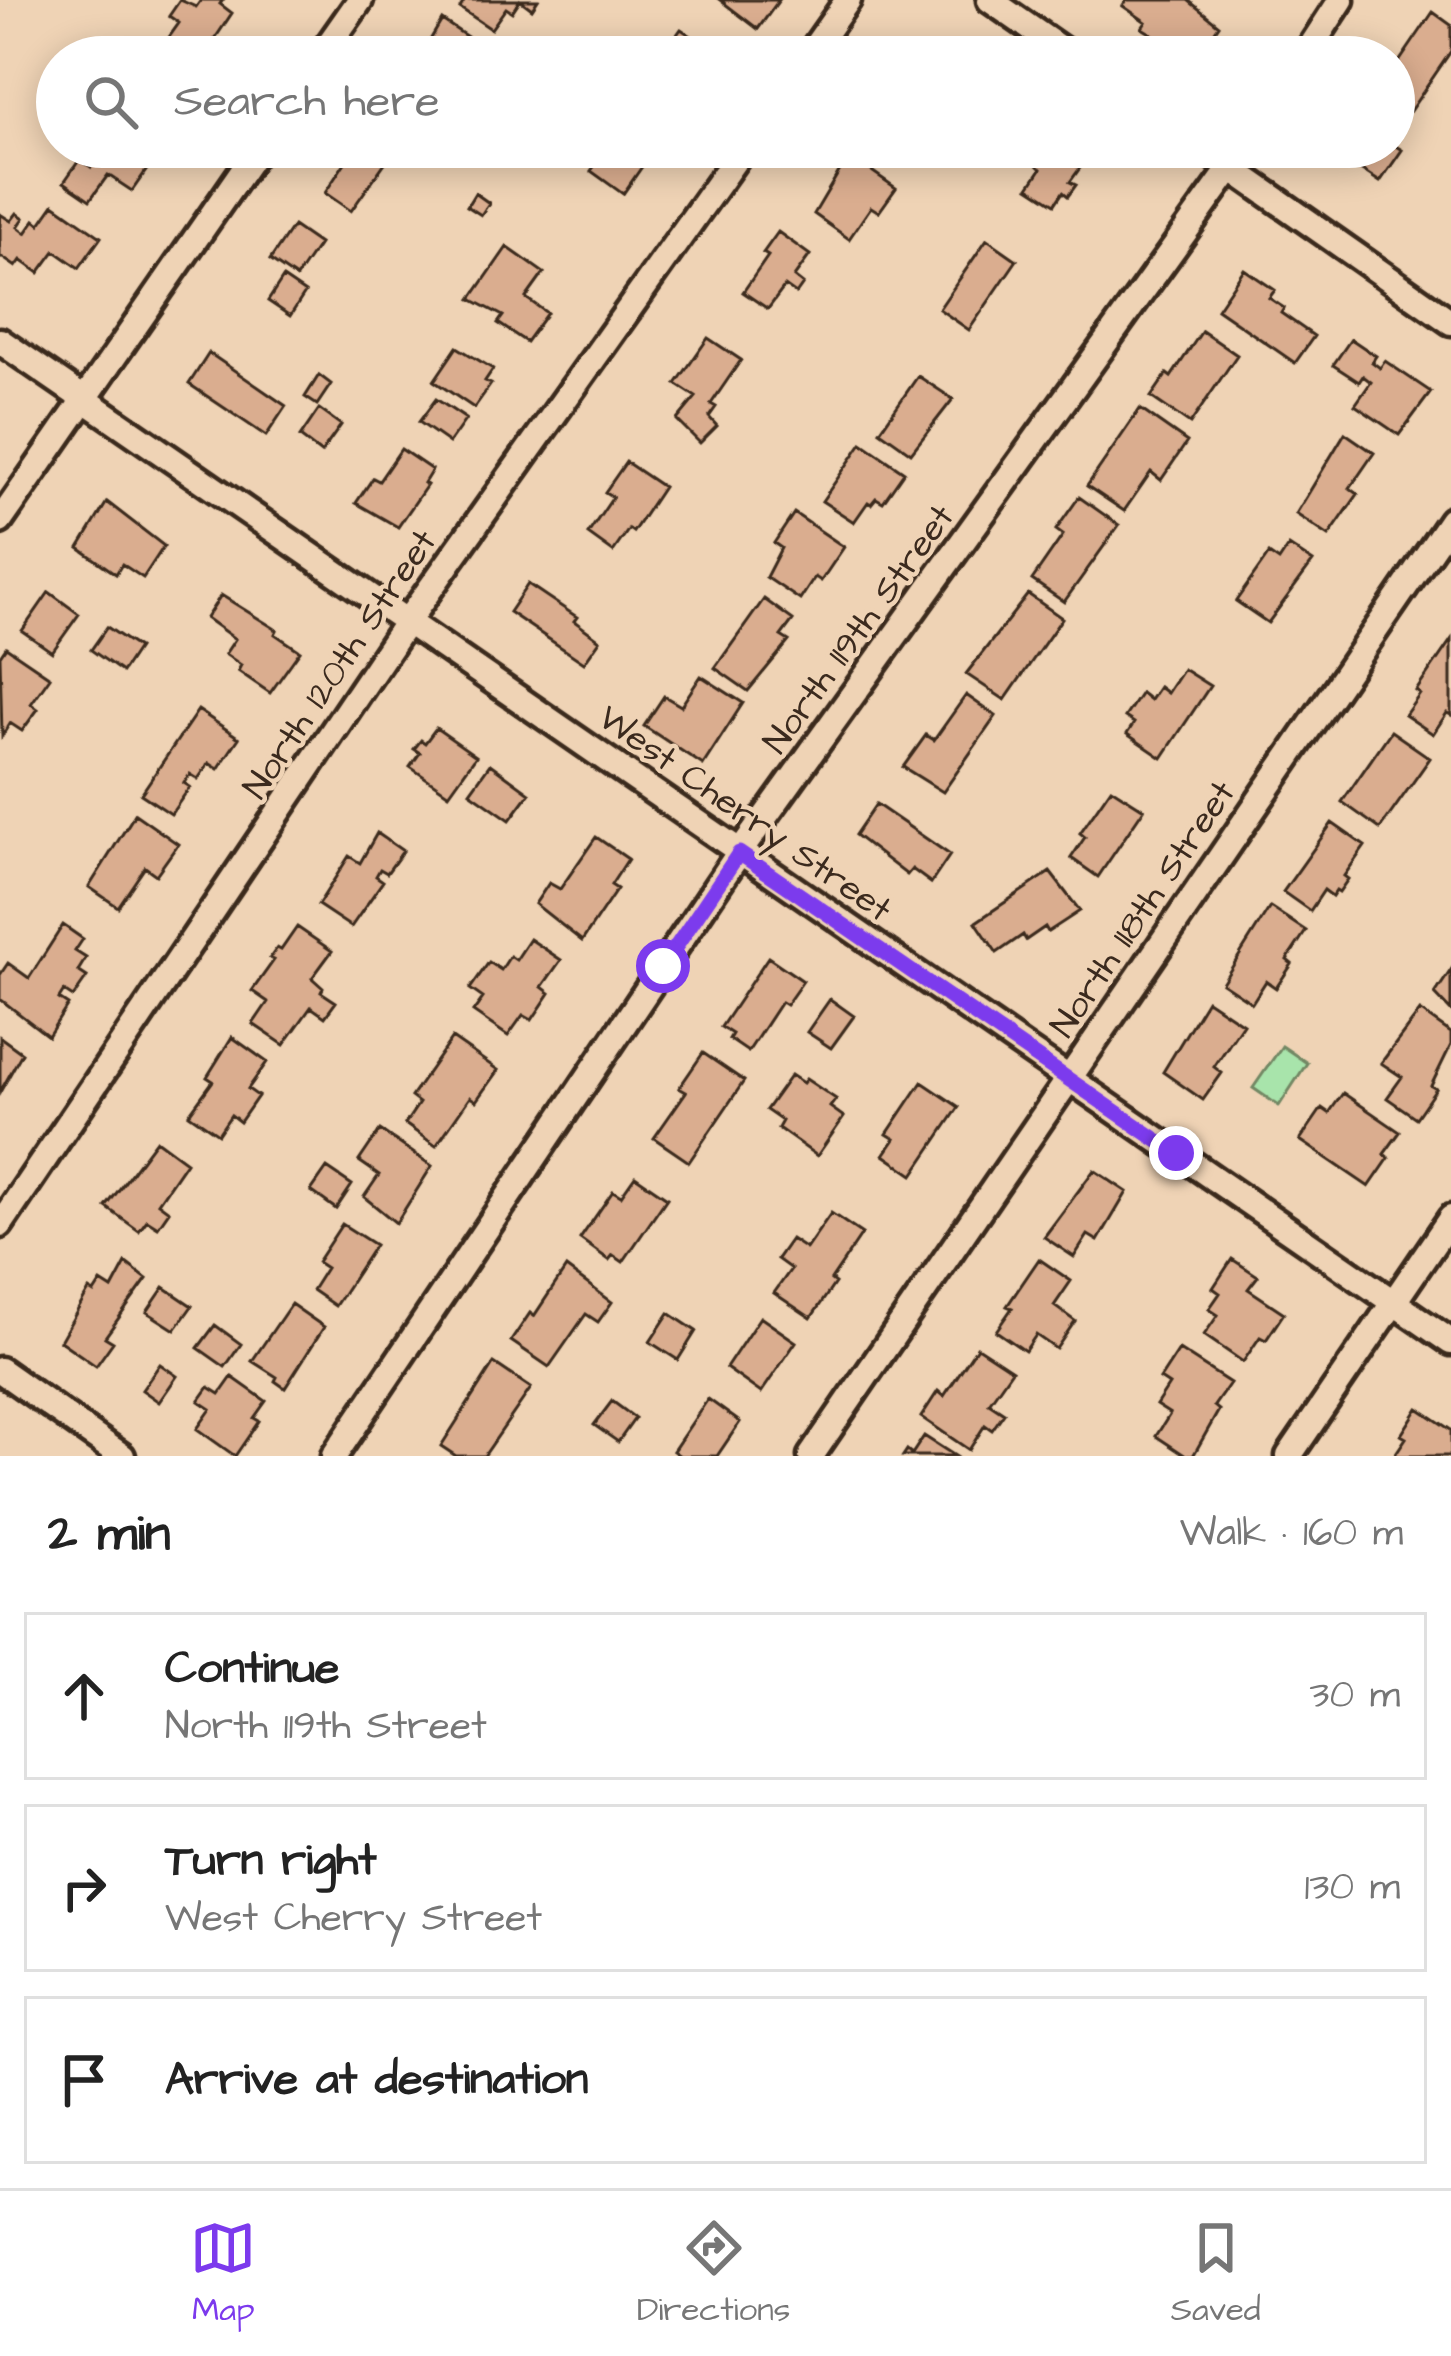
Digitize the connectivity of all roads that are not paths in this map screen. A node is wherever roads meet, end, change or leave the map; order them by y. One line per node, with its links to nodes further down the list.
1 (360, 0): 5 (street)
2 (848, 0): 6 (street)
3 (989, 0): 7 (street)
4 (1341, 0): 8 (street)
5 (335, 36)
6 (823, 36)
7 (1041, 36)
8 (1318, 36)
9 (245, 168): 15 (street)
10 (729, 168): 18 (street, North 120th Street)
11 (1232, 168): 19 (street, North 119th Street)
12 (1252, 168): 13 (street)
13 (1451, 322)
14 (0, 341): 15 (street, West Cherry Street)
15 (86, 399): 17 (street); 18 (street, West Cherry Street)
16 (1451, 520): 20 (street, North 118th Street)
17 (0, 521)
18 (408, 620): 19 (street, West Cherry Street); 22 (street, North 120th Street)
19 (739, 853): 20 (street, West Cherry Street); 27 (street, North 119th Street)
20 (1068, 1079): 23 (street, West Cherry Street); 28 (street, North 118th Street)
21 (1451, 1218): 23 (street)
22 (0, 1225)
23 (1393, 1302): 24 (street, West Cherry Street); 29 (street)
24 (1451, 1342)
25 (0, 1370): 26 (street)
26 (122, 1456)
27 (334, 1456)
28 (811, 1456)
29 (1289, 1456)

